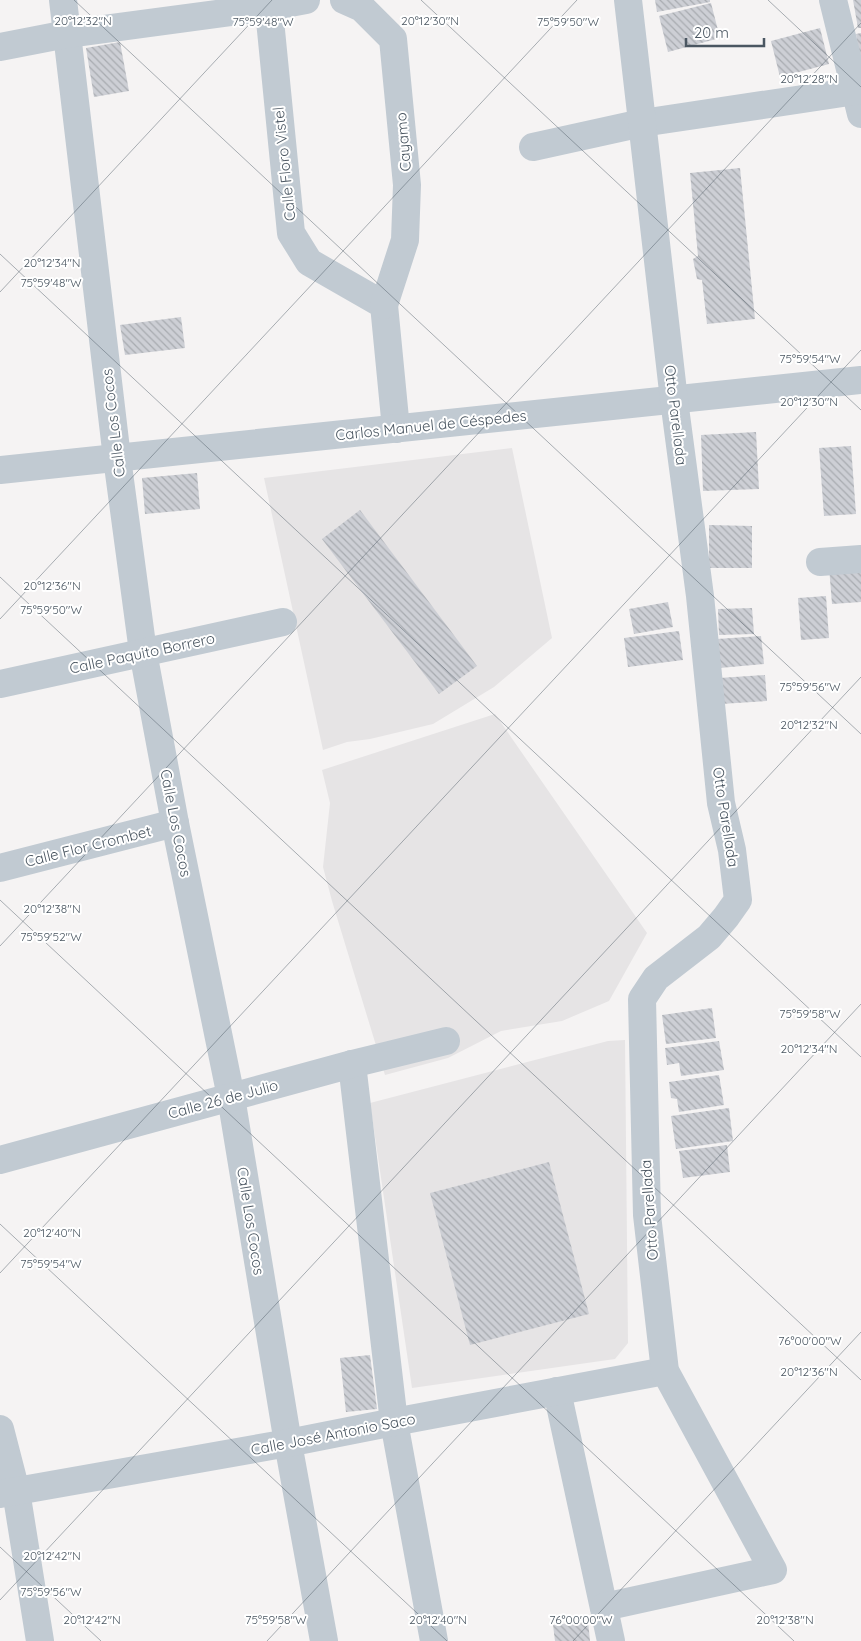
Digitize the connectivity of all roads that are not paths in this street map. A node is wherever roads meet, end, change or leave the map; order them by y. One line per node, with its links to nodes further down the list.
1 (63, 0): 7 (street, Calle Los Cocos)
2 (306, 0): 6 (street)
3 (344, 0): 12 (street, Cayamo)
4 (628, 0): 10 (street, Otto Parellada)
5 (833, 0): 9 (street)
6 (268, 3): 7 (street); 12 (street, Calle Floro Vistel)
7 (67, 34): 8 (street); 16 (street, Calle Los Cocos)
8 (0, 47)
9 (859, 102): 10 (street)
10 (642, 123): 11 (street); 14 (street, Otto Parellada)
11 (533, 147)
12 (384, 305): 15 (street)
13 (861, 380): 14 (street, Carlos Manuel de Céspedes)
14 (674, 400): 15 (street, Carlos Manuel de Céspedes); 29 (street, Otto Parellada)
15 (396, 429): 16 (street, Carlos Manuel de Céspedes)
16 (117, 458): 17 (street, Carlos Manuel de Céspedes); 21 (street, Calle Los Cocos)
17 (0, 470)
18 (861, 559): 19 (street)
19 (820, 562)
20 (283, 622): 21 (street, Calle Paquito Borrero)
21 (143, 652): 22 (street, Calle Paquito Borrero); 23 (street, Calle Los Cocos)
22 (0, 684)
23 (175, 823): 24 (street, Calle Flor Crombet); 27 (street, Calle Los Cocos)
24 (0, 868)
25 (446, 1042): 26 (street, Calle 26 de Julio)
26 (352, 1064): 27 (street, Calle 26 de Julio); 31 (street)
27 (231, 1097): 28 (street, Calle 26 de Julio); 33 (street, Calle Los Cocos)
28 (0, 1160)
29 (664, 1371): 30 (street, Calle José Antonio Saco); 35 (street, Otto Parellada)
30 (557, 1391): 31 (street, Calle José Antonio Saco); 35 (street)
31 (394, 1422): 33 (street, Calle José Antonio Saco); 38 (street)
32 (0, 1430): 34 (street)
33 (288, 1443): 34 (street, Calle José Antonio Saco); 37 (street, Calle Los Cocos)
34 (8, 1492): 36 (street)
35 (604, 1607): 39 (street)
36 (40, 1641)
37 (324, 1641)
38 (434, 1641)
39 (611, 1641)

